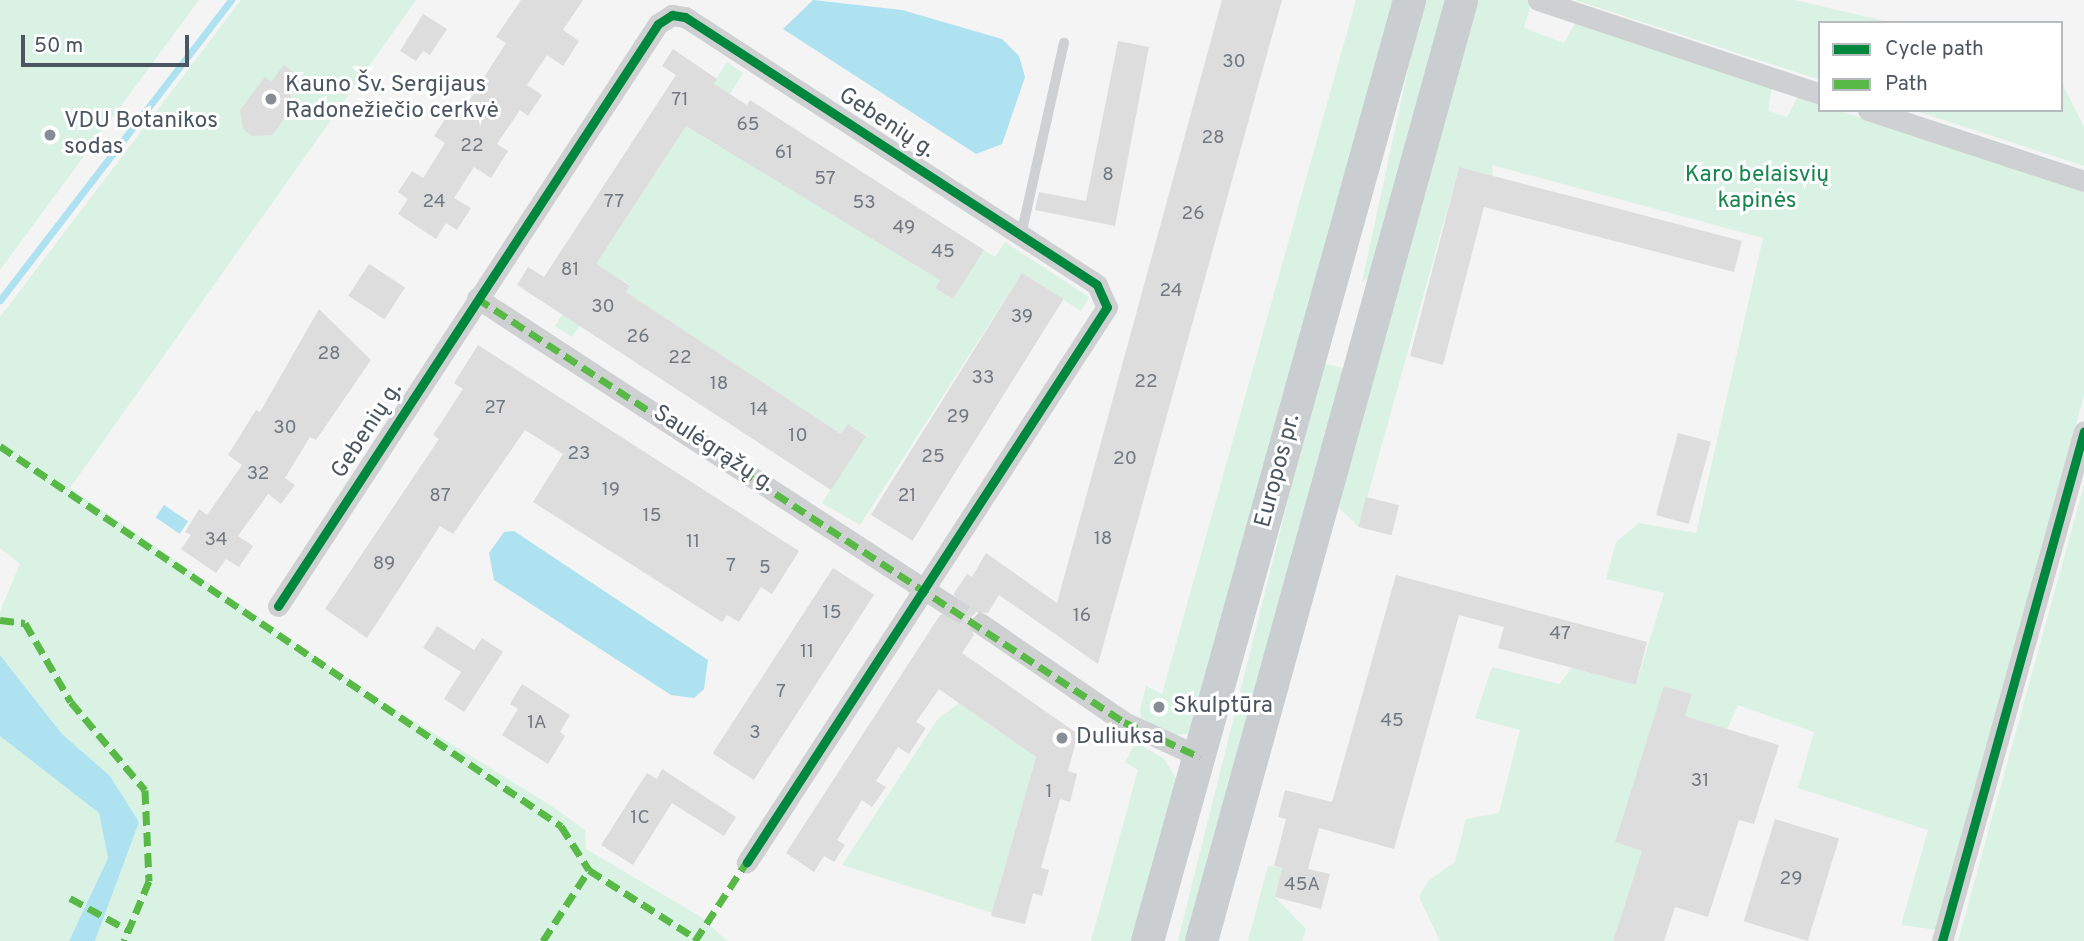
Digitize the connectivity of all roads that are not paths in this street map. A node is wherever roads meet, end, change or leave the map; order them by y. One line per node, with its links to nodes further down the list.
1 (1409, 0): 9 (main road, Europos pr.)
2 (1461, 0): 11 (main road)
3 (1538, 0): 5 (street)
4 (1064, 43): 8 (lane)
5 (1818, 93)
6 (1874, 112): 7 (street)
7 (2084, 181)
8 (1021, 235): 10 (street, Gebenių g.); 13 (street, Gebenių g.)
9 (1334, 270): 11 (main road); 17 (main road, Europos pr.)
10 (477, 298): 13 (street, Saulėgrąžų g.); 15 (street, Gebenių g.)
11 (1375, 310): 20 (main road)
12 (2084, 431): 21 (street)
13 (924, 587): 14 (street, Saulėgrąžų g.); 18 (street, Gebenių g.)
14 (947, 604)
15 (278, 606)
16 (981, 624): 17 (street)
17 (1200, 757): 19 (main road, Europos pr.)
18 (747, 862)
19 (1147, 941)
20 (1201, 941)
21 (1942, 941)

